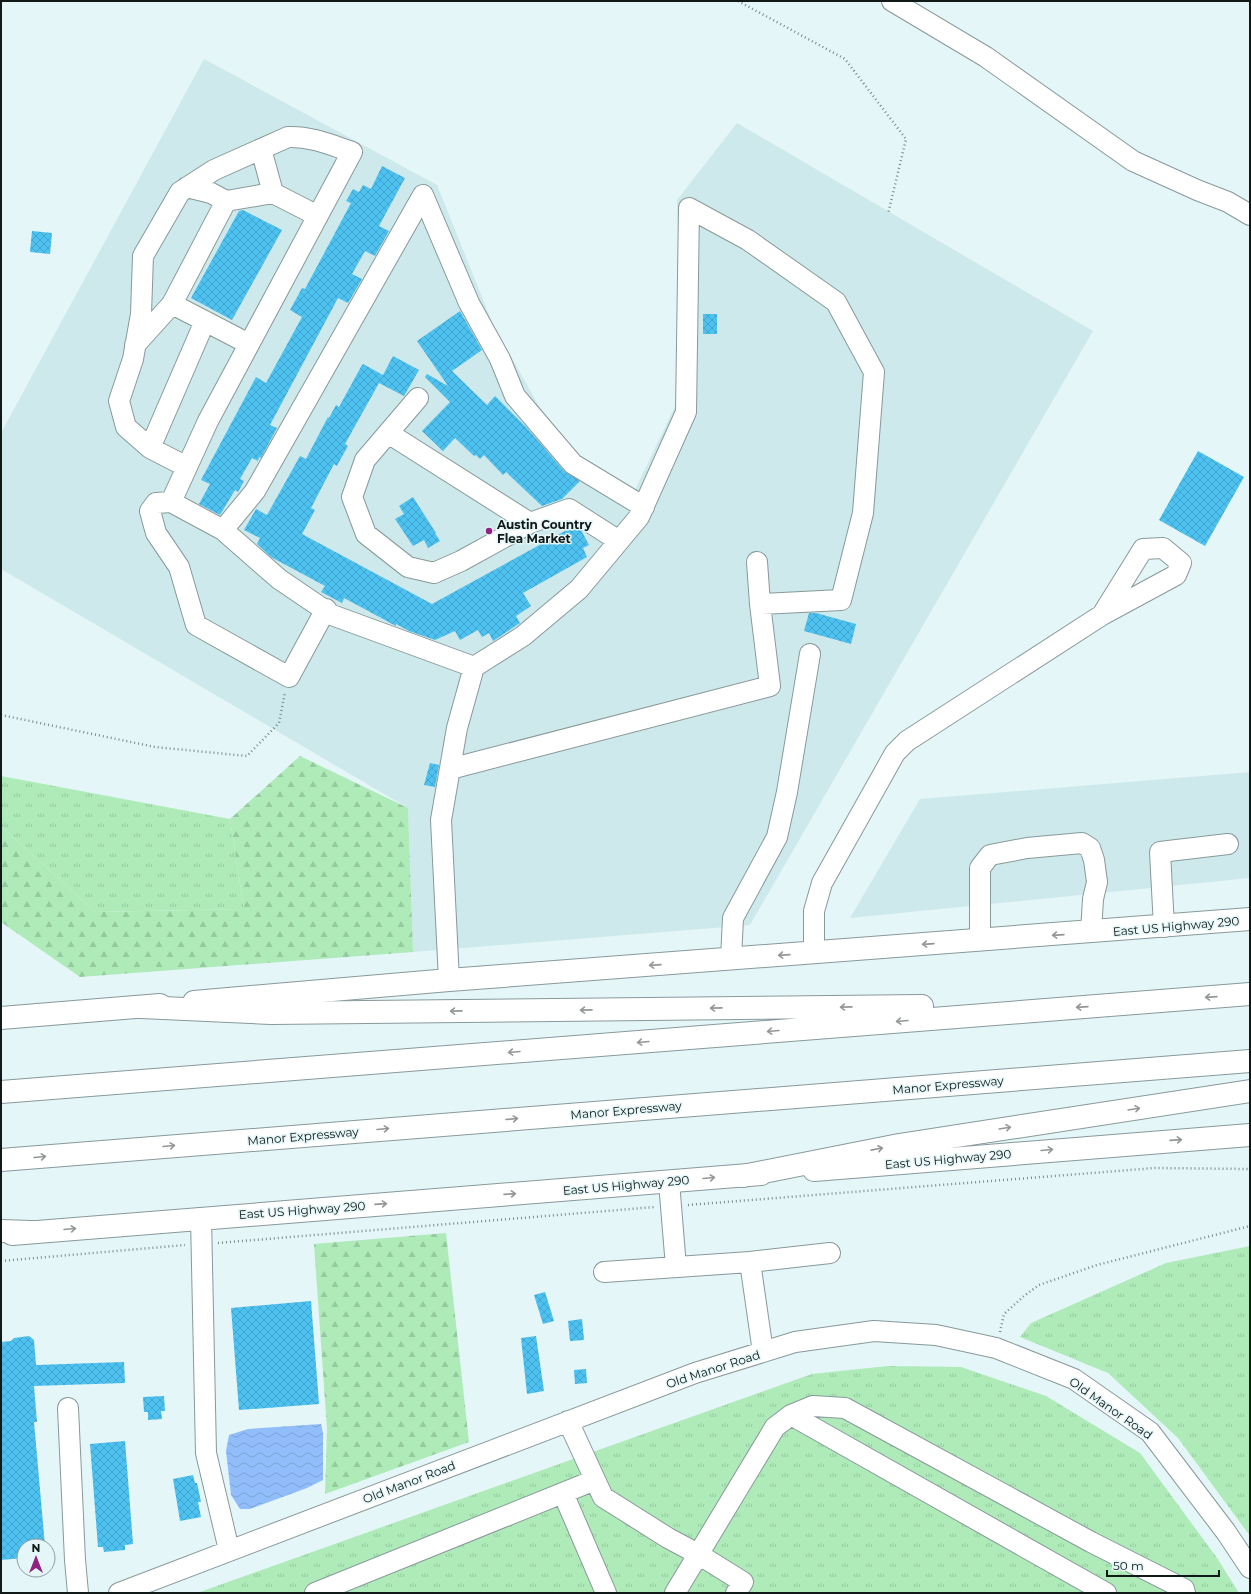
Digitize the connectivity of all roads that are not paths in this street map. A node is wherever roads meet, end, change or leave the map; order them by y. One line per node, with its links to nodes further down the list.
1 (892, 1): 6 (street)
2 (261, 150): 3 (street); 4 (street); 7 (street)
3 (187, 187): 5 (street); 11 (street)
4 (273, 193): 5 (street); 7 (street)
5 (226, 201): 8 (street)
6 (1250, 215)
7 (318, 216): 10 (street)
8 (172, 304): 9 (street); 11 (street)
9 (205, 321): 10 (street); 14 (street)
10 (249, 344): 15 (street)
11 (135, 345): 14 (street)
12 (418, 398): 13 (street)
13 (388, 433): 18 (street); 18 (street)
14 (150, 448): 15 (street)
15 (187, 467): 16 (street)
16 (171, 502): 19 (street); 23 (street)
17 (644, 507): 19 (street); 20 (street); 22 (street)
18 (530, 523): 20 (street)
19 (224, 530): 23 (street)
20 (619, 541): 26 (street)
21 (758, 562): 22 (street)
22 (760, 604): 27 (street)
23 (326, 609): 26 (street)
24 (1102, 615): 33 (street)
25 (810, 654): 34 (street)
26 (474, 667): 27 (street)
27 (450, 769): 35 (street)
28 (1228, 844): 30 (street)
29 (1250, 920): 30 (main road, East US Highway 290)
30 (1164, 926): 31 (main road, East US Highway 290)
31 (1090, 932): 32 (main road, East US Highway 290, one-way to 32); 32 (street)
32 (980, 940): 33 (main road, East US Highway 290, one-way to 33)
33 (814, 953): 34 (main road, East US Highway 290, one-way to 34)
34 (731, 959): 35 (main road, East US Highway 290, one-way to 35)
35 (449, 980): 37 (main road, East US Highway 290)
36 (1250, 994): 38 (main road, one-way to 38)
37 (141, 1007): 38 (main road, one-way to 37); 39 (main road, East US Highway 290)
38 (997, 1014): 42 (main road, one-way to 42)
39 (1, 1018)
40 (1250, 1061): 44 (main road, Manor Expressway, one-way to 40)
41 (1250, 1091): 45 (main road, one-way to 41)
42 (1, 1092)
43 (1250, 1135): 45 (main road, East US Highway 290, one-way to 43)
44 (1, 1160)
45 (743, 1176): 46 (main road, East US Highway 290, one-way to 45)
46 (669, 1182): 47 (main road, East US Highway 290, one-way to 46); 53 (street)
47 (201, 1218): 49 (main road, East US Highway 290, one-way to 47); 61 (street)
48 (1, 1231): 49 (main road)
49 (31, 1232): 50 (main road, East US Highway 290)
50 (1, 1235)
51 (830, 1253): 52 (street)
52 (750, 1262): 53 (street); 55 (street)
53 (676, 1267): 54 (street)
54 (604, 1272)
55 (763, 1352): 58 (street, Old Manor Road); 63 (street, Old Manor Road)
56 (68, 1408): 65 (street)
57 (791, 1415): 62 (street); 70 (street); 71 (street)
58 (568, 1421): 59 (street); 61 (street, Old Manor Road)
59 (595, 1480): 60 (street); 62 (street)
60 (563, 1493): 66 (street); 67 (street)
61 (229, 1550): 64 (street, Old Manor Road)
62 (698, 1554): 68 (street); 69 (street)
63 (1250, 1568)
64 (130, 1591)
65 (78, 1593)
66 (315, 1593)
67 (606, 1593)
68 (675, 1593)
69 (736, 1593)
70 (1106, 1593)
71 (1185, 1593)

